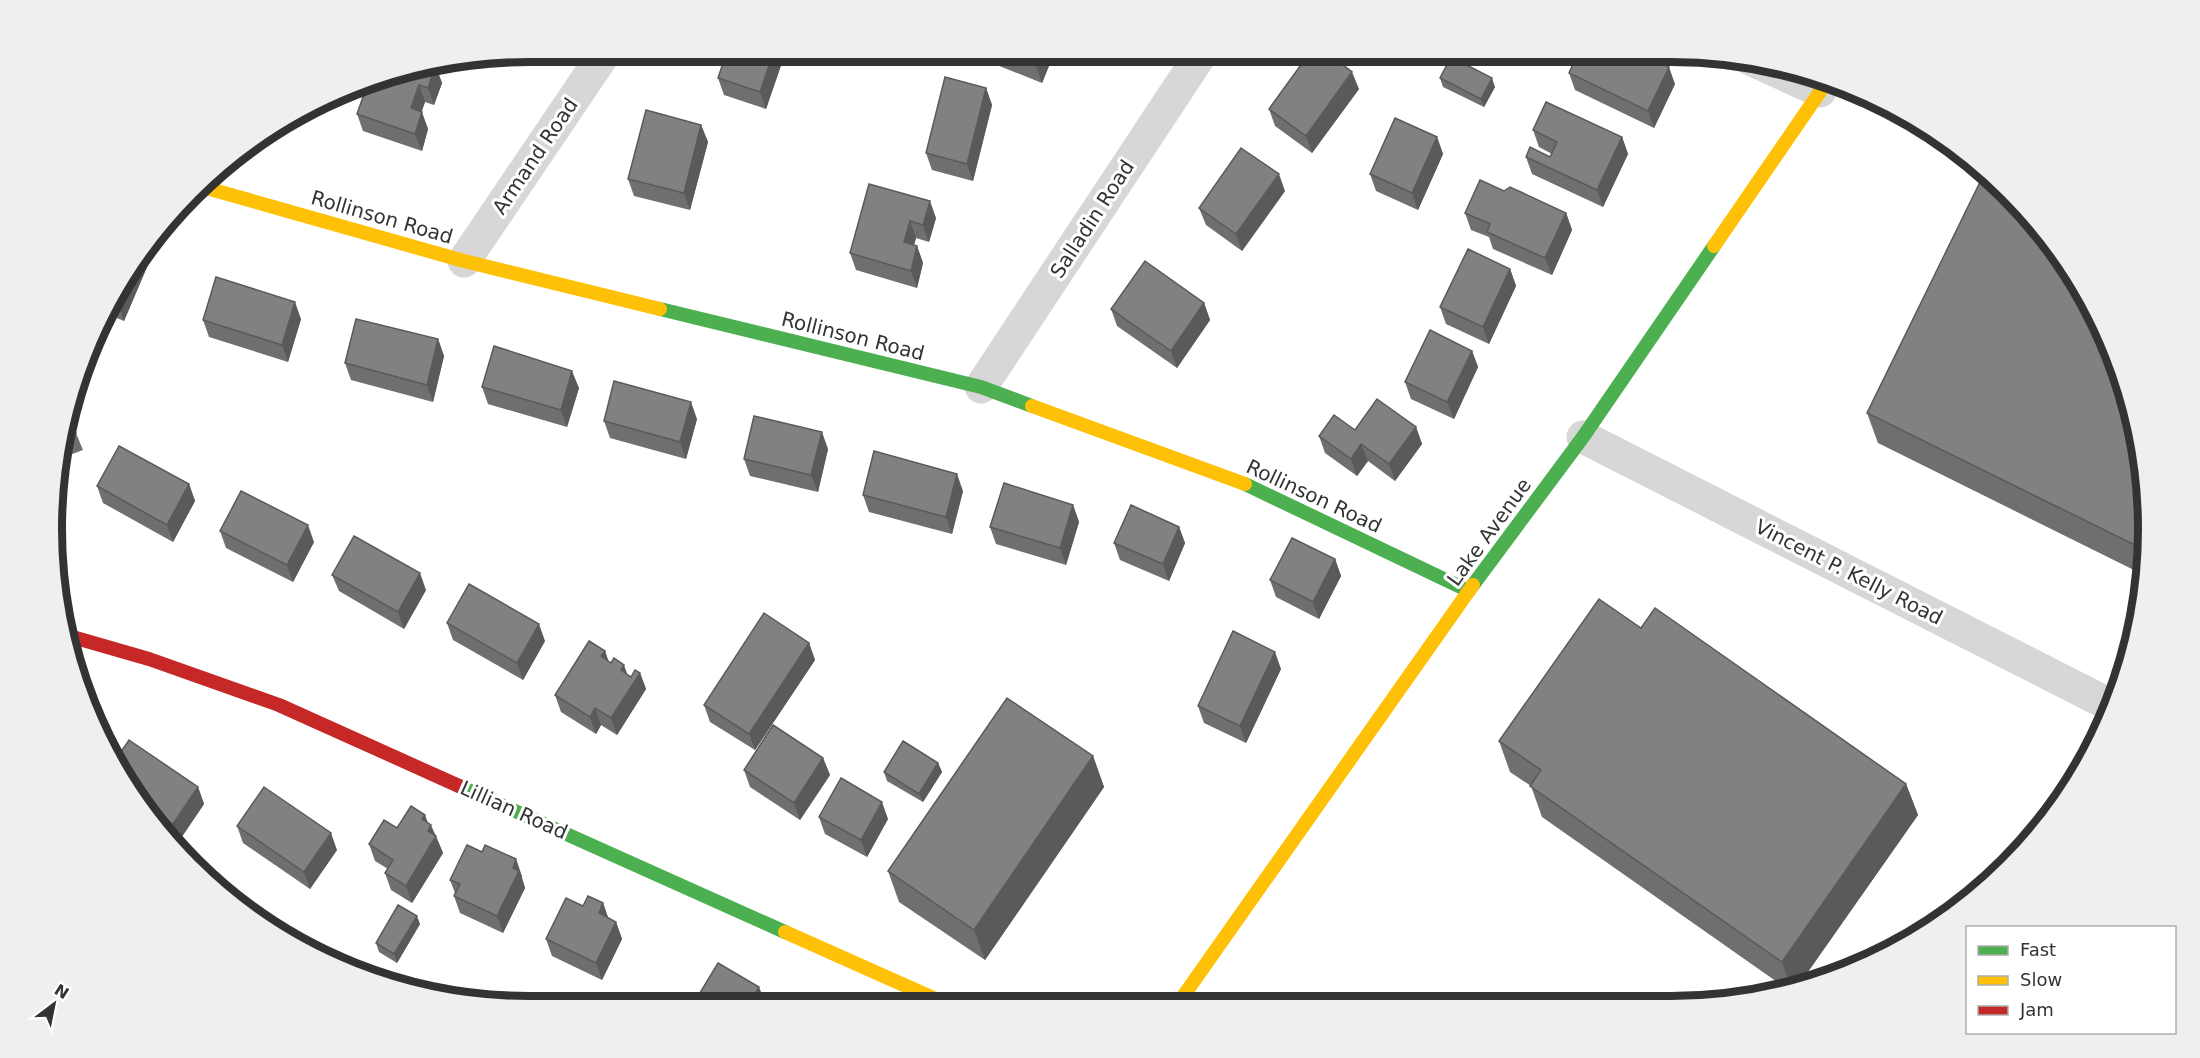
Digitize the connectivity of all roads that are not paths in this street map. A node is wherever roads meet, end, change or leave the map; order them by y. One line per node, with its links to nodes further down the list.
1 (599, 62): 5 (street, Armand Road)
2 (1196, 62): 6 (street, Salladin Road)
3 (1823, 87): 7 (street, Lake Avenue)
4 (209, 189): 5 (street, Rollinson Road)
5 (464, 261): 6 (street, Rollinson Road)
6 (981, 387): 8 (street, Rollinson Road)
7 (1583, 437): 8 (street, Lake Avenue); 10 (street, Vincent P. Kelly Road)
8 (1469, 591): 12 (street, Lake Avenue)
9 (74, 638): 11 (street, Lillian Road)
10 (2105, 702)
11 (929, 996)
12 (1184, 996)

